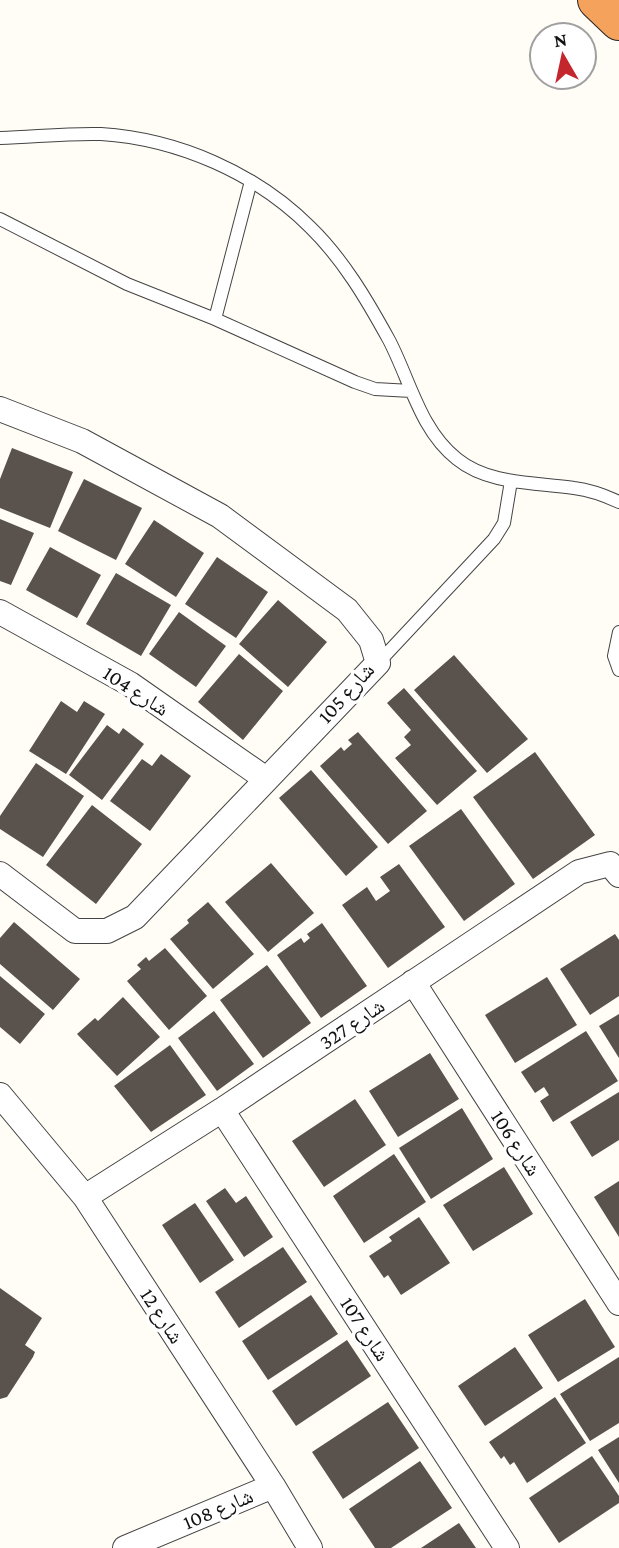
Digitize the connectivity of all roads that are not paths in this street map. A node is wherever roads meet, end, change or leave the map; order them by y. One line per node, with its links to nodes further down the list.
1 (597, 0): 2 (highway)
2 (619, 21)
3 (0, 138): 4 (lane)
4 (251, 181): 6 (lane); 7 (lane)
5 (0, 219): 6 (lane)
6 (215, 319): 7 (lane)
7 (411, 391): 9 (lane)
8 (0, 409): 13 (street, شارع 105)
9 (511, 481): 10 (lane); 13 (lane)
10 (619, 502)
11 (0, 612): 15 (street, شارع 104)
12 (619, 632): 14 (lane)
13 (378, 663): 15 (street, شارع 105)
14 (619, 670)
15 (266, 779): 17 (street, شارع 105)
16 (616, 865): 18 (street, شارع 327)
17 (0, 874)
18 (413, 982): 20 (street, شارع 327); 22 (street, شارع 106)
19 (2, 1101): 21 (street, شارع 12)
20 (222, 1111): 21 (street, شارع 327); 26 (street, شارع 107)
21 (85, 1197): 23 (street, شارع 12)
22 (619, 1303)
23 (273, 1486): 24 (street, شارع 108); 25 (street, شارع 12)
24 (125, 1548)
25 (310, 1548)
26 (507, 1548)

